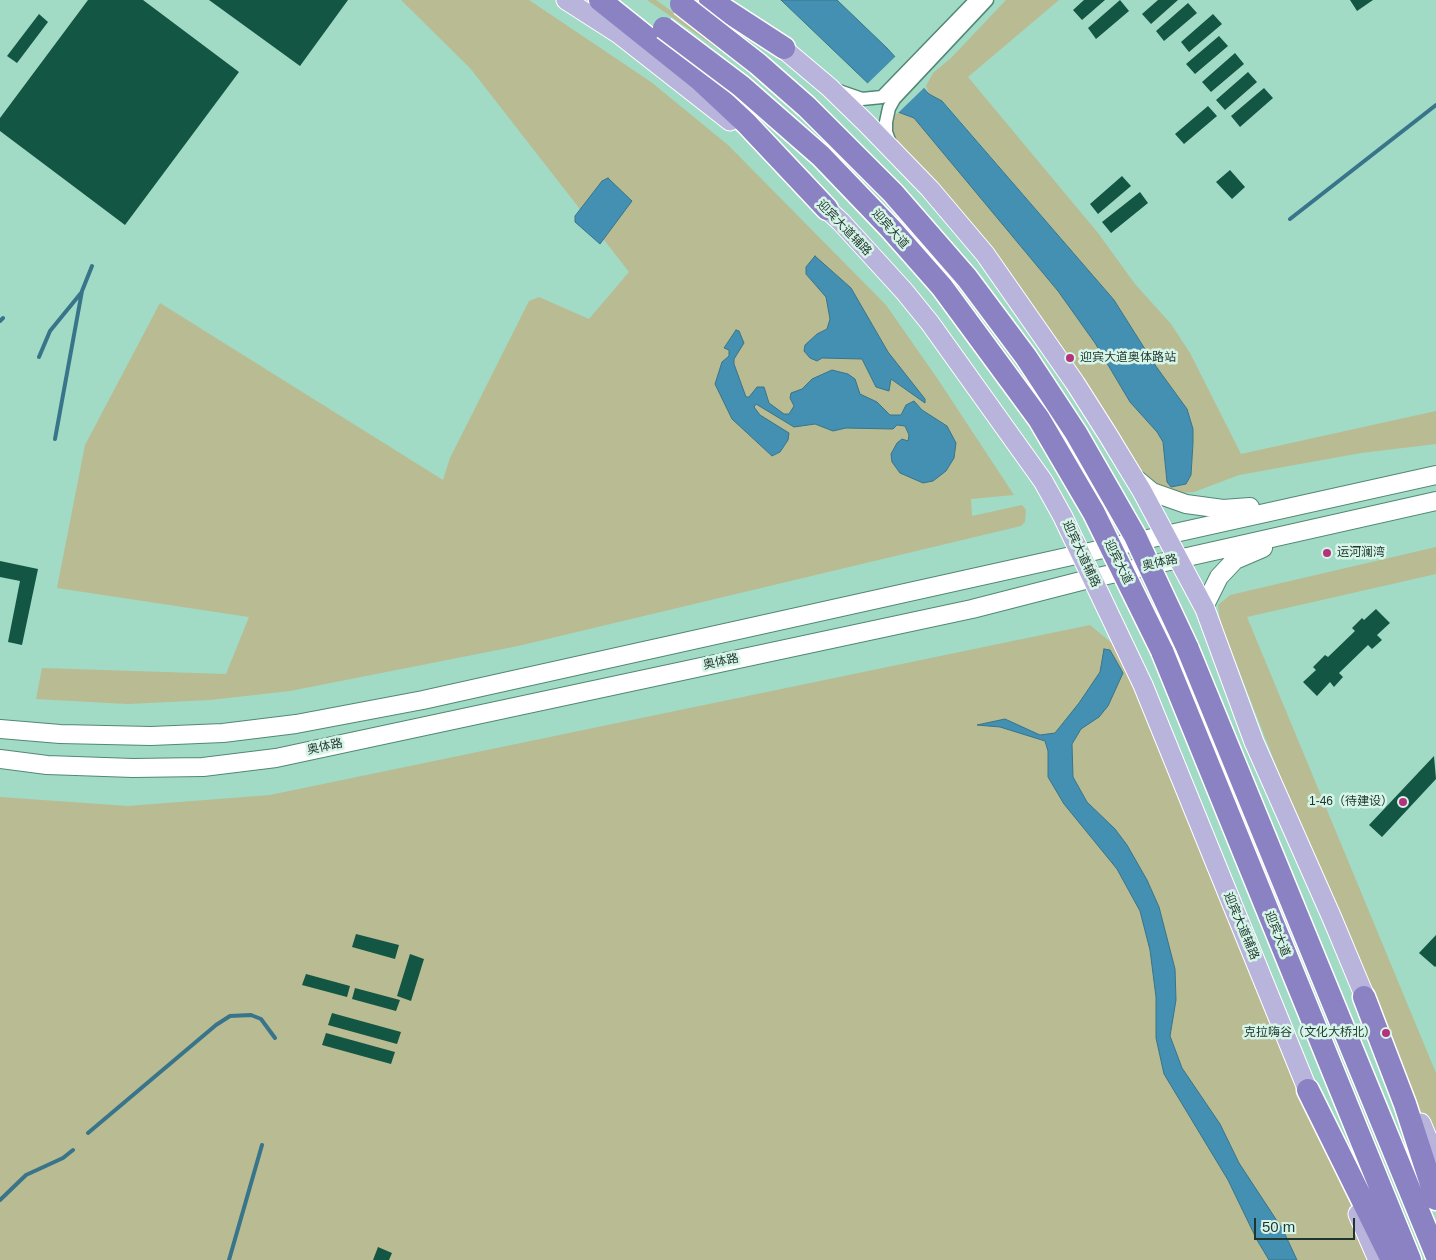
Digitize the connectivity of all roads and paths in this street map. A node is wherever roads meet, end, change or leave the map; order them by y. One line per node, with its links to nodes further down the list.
1 (566, 0): 12 (main road, 迎宾大道辅路)
2 (600, 0): 12 (highway)
3 (624, 0): 32 (highway, 迎宾大道, bridge)
4 (710, 0): 9 (highway)
5 (727, 0): 9 (main road)
6 (975, 0): 10 (street)
7 (987, 0): 11 (street)
8 (678, 2): 29 (highway, 迎宾大道, bridge)
9 (784, 48): 10 (main road)
10 (829, 87): 11 (main road)
11 (893, 151): 14 (main road)
12 (827, 209): 19 (main road, 迎宾大道辅路)
13 (1436, 475): 16 (main road)
14 (1133, 477): 16 (main road); 18 (main road)
15 (1436, 502): 17 (main road, 奥体路)
16 (1300, 505): 18 (main road)
17 (1307, 530): 20 (main road, 奥体路); 22 (main road)
18 (1165, 535): 19 (main road); 20 (main road)
19 (1080, 554): 21 (main road, 迎宾大道辅路); 23 (main road)
20 (1178, 559): 21 (main road, 奥体路); 22 (main road)
21 (1092, 579): 24 (main road, 奥体路); 26 (main road, 迎宾大道辅路)
22 (1204, 607): 25 (main road)
23 (0, 729)
24 (0, 759)
25 (1364, 997): 27 (main road); 28 (highway)
26 (1308, 1090): 30 (main road, 迎宾大道辅路); 31 (highway)
27 (1436, 1159)
28 (1436, 1198)
29 (1436, 1254)
30 (1378, 1260)
31 (1392, 1260)
32 (1410, 1260)

